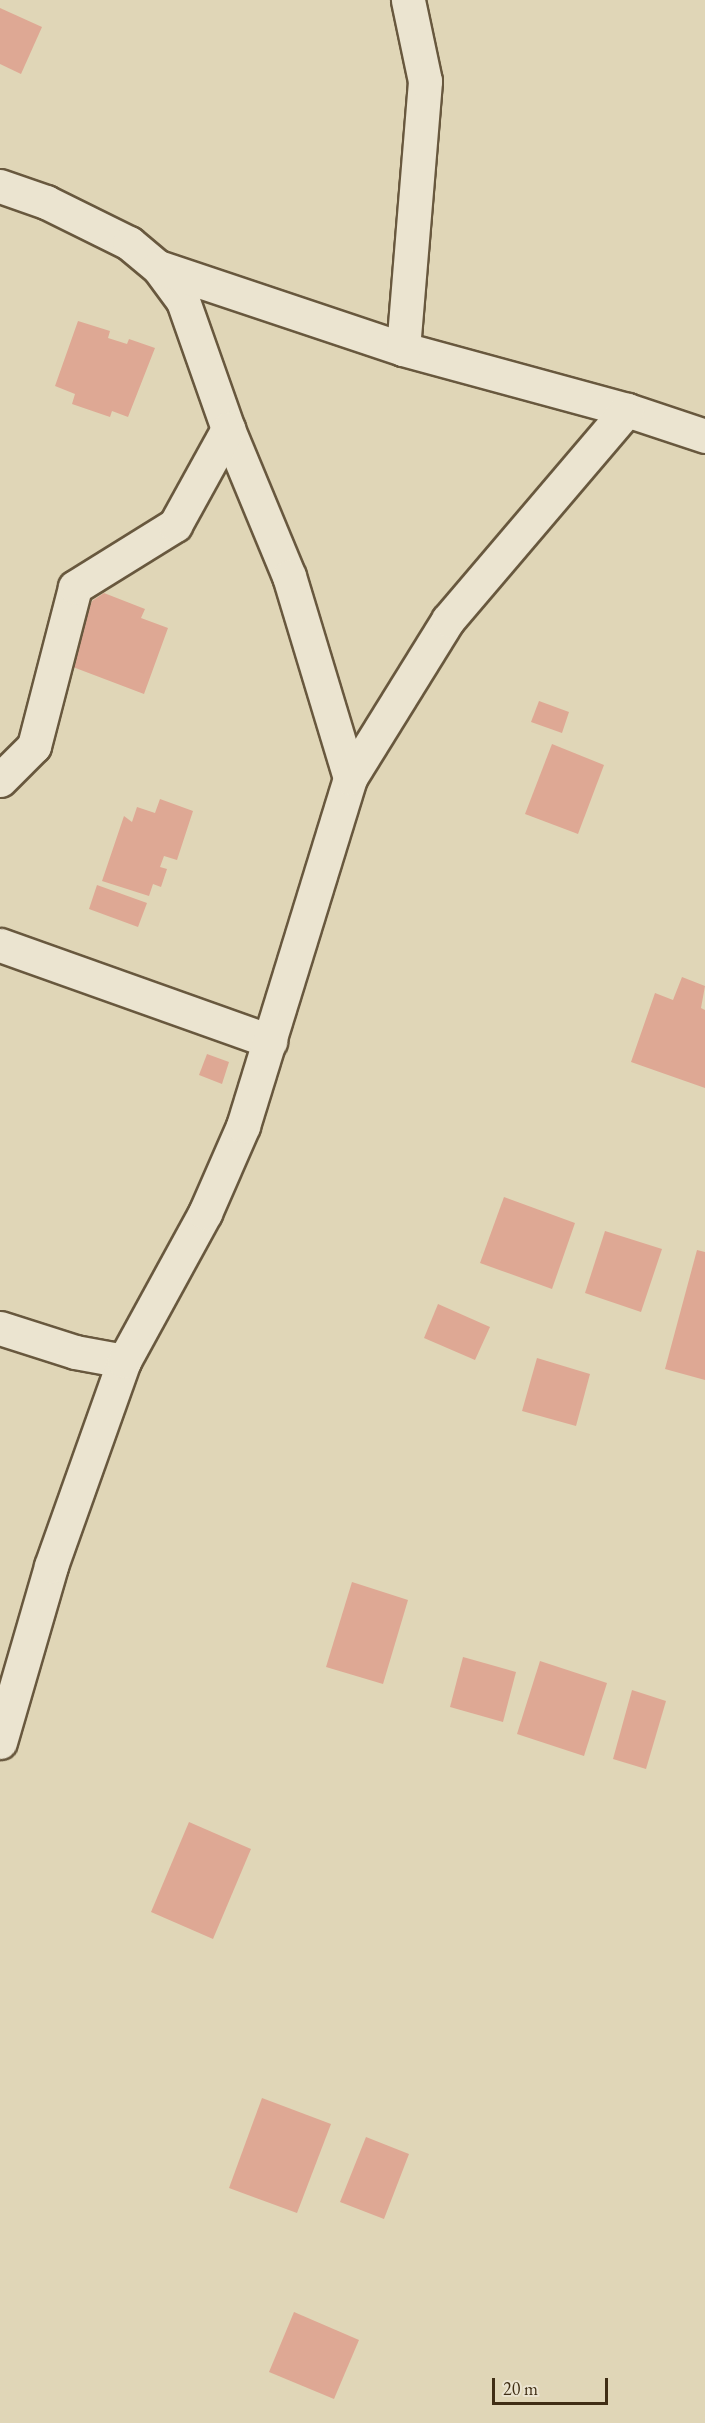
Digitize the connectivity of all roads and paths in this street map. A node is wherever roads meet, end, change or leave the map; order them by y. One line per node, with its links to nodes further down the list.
1 (408, 0): 4 (street)
2 (0, 186): 3 (street)
3 (159, 267): 4 (street); 6 (street)
4 (403, 349): 5 (street)
5 (627, 410): 7 (street); 8 (street)
6 (228, 429): 8 (street); 9 (street)
7 (705, 436)
8 (351, 778): 11 (street)
9 (0, 780)
10 (0, 945): 11 (street)
11 (270, 1041): 13 (street)
12 (0, 1328): 13 (street)
13 (124, 1361): 14 (street)
14 (0, 1742)

